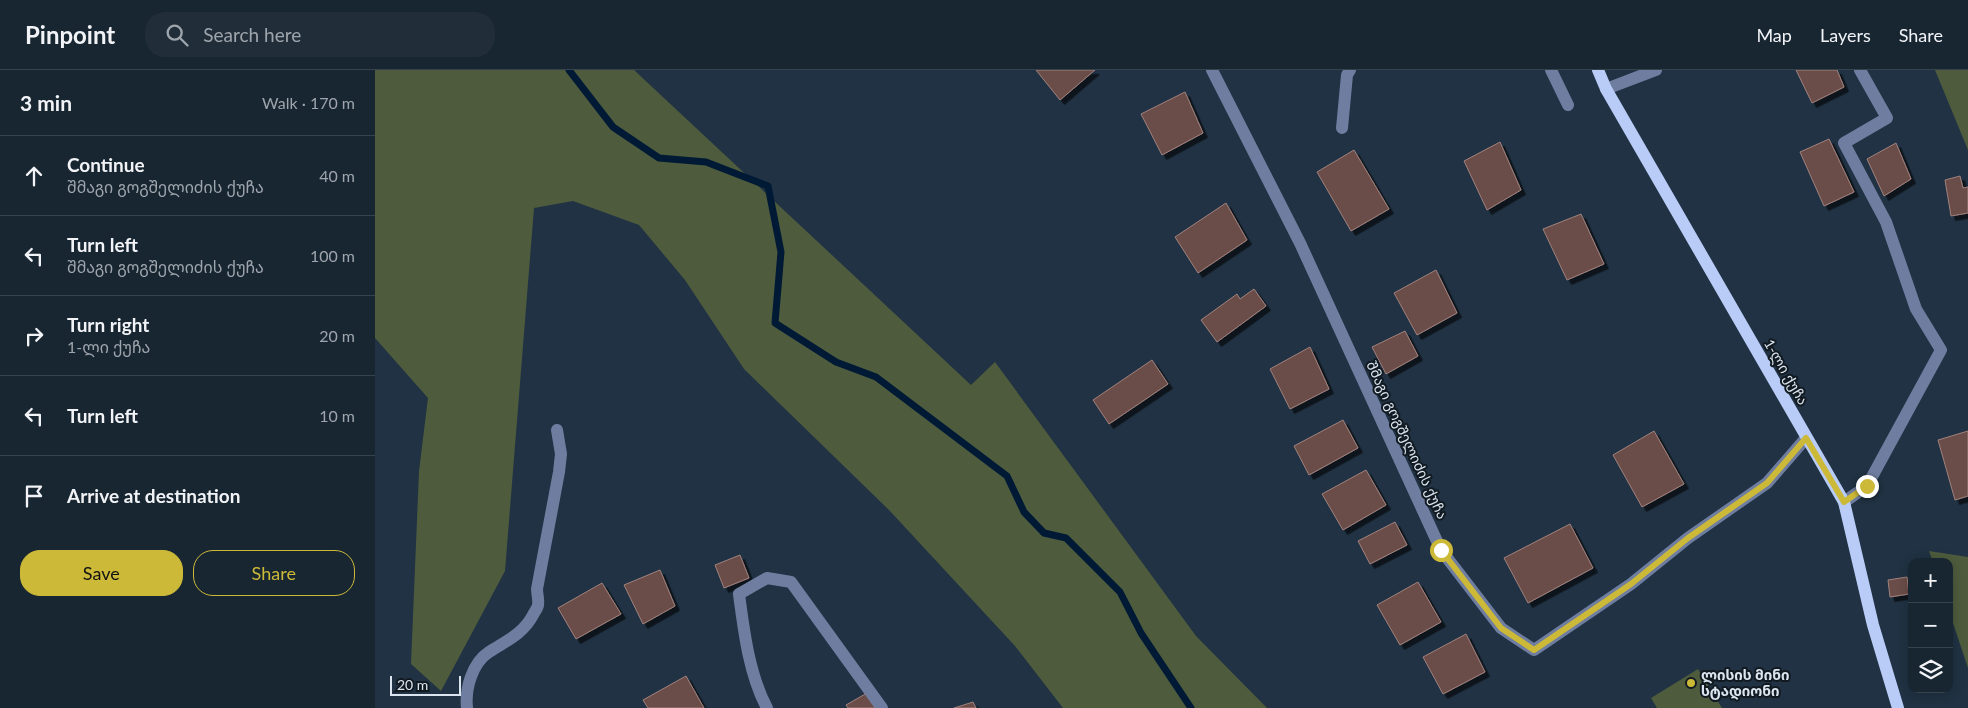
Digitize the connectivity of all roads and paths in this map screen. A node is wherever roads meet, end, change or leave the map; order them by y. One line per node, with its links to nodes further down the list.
1 (1212, 70): 11 (street, შმაგი გოგშელიძის ქუჩა)
2 (1350, 70): 9 (street)
3 (1551, 70): 8 (street)
4 (1598, 70): 7 (main road, 1-ლი ქუჩა)
5 (1655, 70): 7 (street)
6 (1860, 70): 12 (street)
7 (1606, 89): 11 (main road, 1-ლი ქუჩა)
8 (1568, 105)
9 (1342, 128)
10 (557, 430): 13 (street)
11 (1806, 438): 12 (main road, 1-ლი ქუჩა)
12 (1844, 502): 16 (main road, 1-ლი ქუჩა)
13 (467, 708)
14 (767, 708): 15 (street)
15 (882, 708)
16 (1898, 708)

